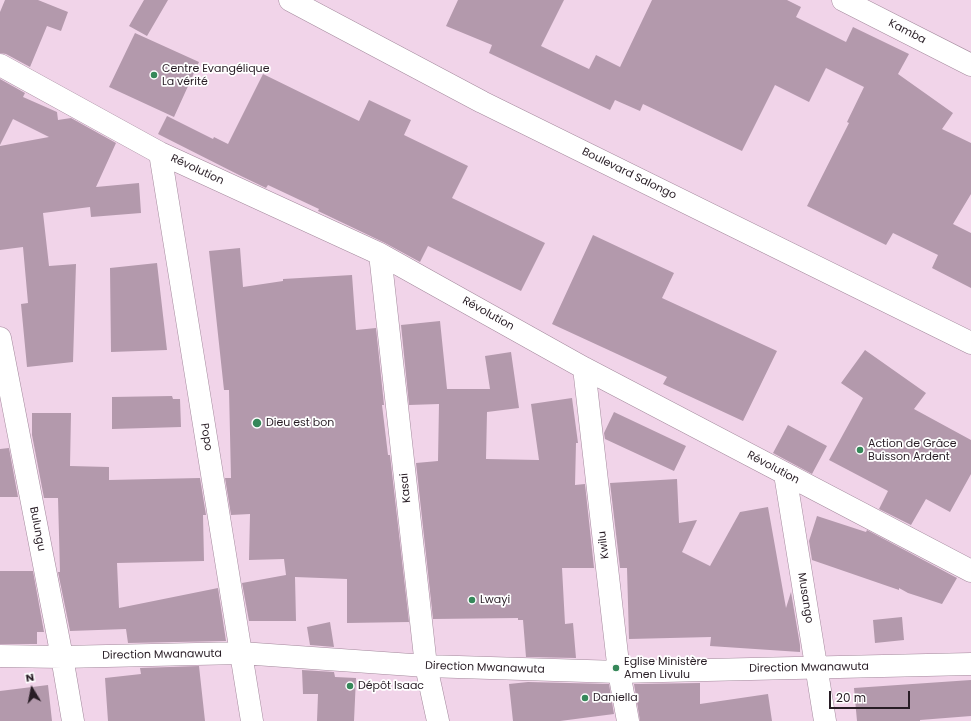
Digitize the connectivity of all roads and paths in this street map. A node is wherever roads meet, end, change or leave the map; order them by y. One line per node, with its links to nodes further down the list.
1 (290, 0): 8 (street, Boulevard Salongo)
2 (843, 0): 4 (street, Kamba)
3 (0, 65): 5 (street, Révolution)
4 (971, 65)
5 (160, 153): 6 (street, Révolution); 12 (street, Popo)
6 (380, 254): 9 (street, Révolution); 16 (street, Kasai)
7 (0, 338): 14 (street, Bulungu)
8 (971, 342)
9 (584, 368): 10 (street, Révolution); 18 (street, Kwilu)
10 (785, 474): 11 (street, Révolution); 17 (street, Musango)
11 (971, 571)
12 (241, 653): 14 (street, Direction Mwanawuta); 16 (street, Direction Mwanawuta); 20 (street, Popo)
13 (0, 656): 14 (street, Direction Mwanawuta)
14 (62, 657): 19 (street, Bulungu)
15 (971, 664): 17 (street, Direction Mwanawuta)
16 (426, 666): 18 (street, Direction Mwanawuta); 21 (street, Kasai)
17 (816, 668): 18 (street, Direction Mwanawuta); 23 (street, Musango)
18 (619, 672): 22 (street, Kwilu)
19 (73, 721)
20 (252, 721)
21 (438, 721)
22 (628, 721)
23 (825, 721)

